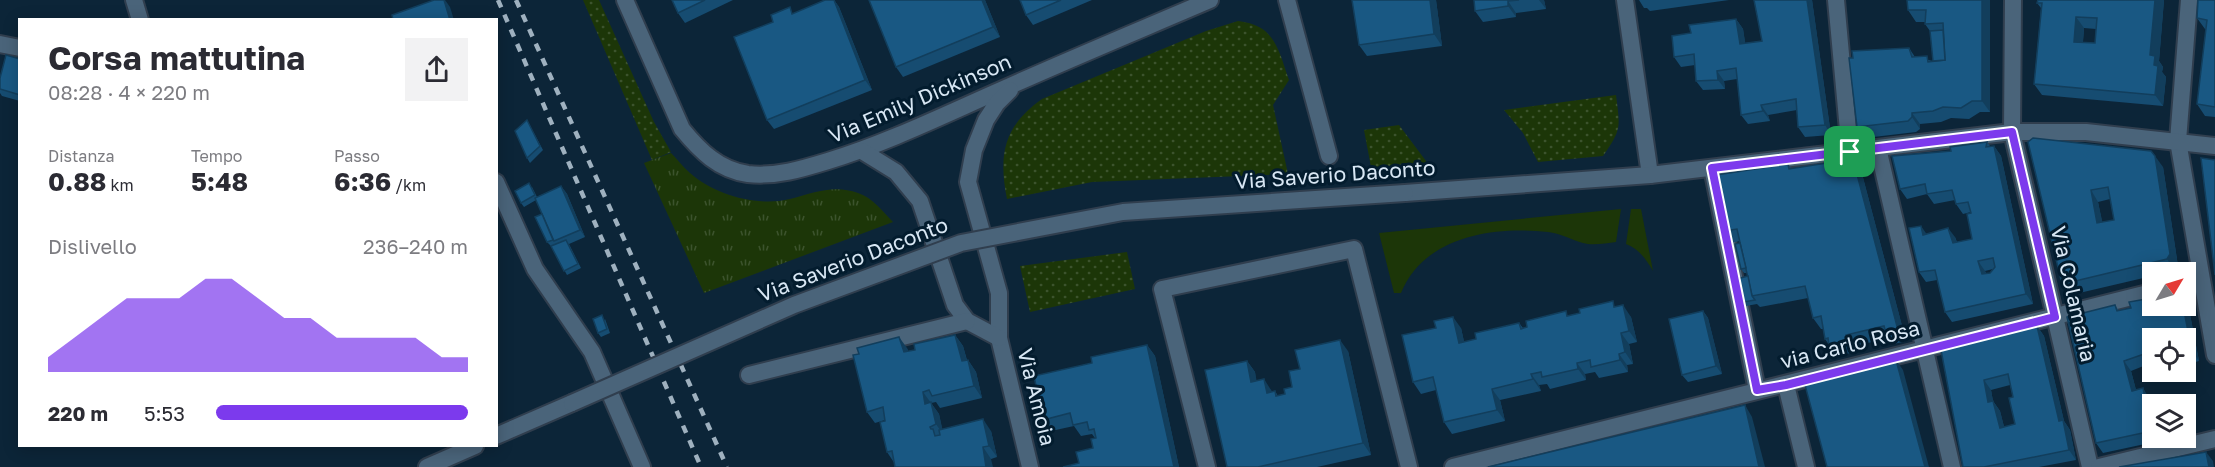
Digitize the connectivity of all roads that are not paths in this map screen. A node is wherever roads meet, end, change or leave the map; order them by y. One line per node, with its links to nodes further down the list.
1 (134, 0): 9 (street)
2 (625, 0): 17 (street, Via Emily Dickinson)
3 (1210, 0): 12 (street, Via Emily Dickinson)
4 (1287, 0): 19 (street)
5 (1625, 0): 21 (street)
6 (1836, 0): 18 (street)
7 (2013, 0): 13 (street, Via Colamaria)
8 (2189, 0): 14 (street)
9 (139, 18)
10 (0, 44): 11 (street)
11 (18, 48)
12 (1017, 83): 17 (street, Via Emily Dickinson); 28 (street, Via Amoia)
13 (2012, 132): 14 (street, Via Saverio Daconto); 16 (street, Via Saverio Daconto); 26 (street, Via Colamaria)
14 (2178, 141): 15 (street, Via Saverio Daconto); 23 (street)
15 (2215, 146)
16 (1878, 148): 18 (street, Via Saverio Daconto); 29 (street)
17 (862, 151): 27 (street)
18 (1850, 152): 20 (street, Via Saverio Daconto)
19 (1329, 156)
20 (1712, 168): 21 (street, Via Saverio Daconto); 33 (street)
21 (1650, 175): 34 (street, Via Saverio Daconto, bridge)
22 (498, 186): 38 (street)
23 (2202, 279): 24 (street); 30 (street)
24 (2196, 281)
25 (2142, 295): 26 (street, via Carlo Rosa)
26 (2055, 317): 29 (street, via Carlo Rosa); 45 (street, Via Colamaria)
27 (967, 321): 28 (street); 31 (street)
28 (999, 338): 39 (street, Via Amoia)
29 (1924, 350): 32 (street, via Carlo Rosa); 44 (street)
30 (2215, 355)
31 (749, 375)
32 (1786, 385): 33 (street, via Carlo Rosa); 43 (street)
33 (1757, 390): 42 (street, via Carlo Rosa)
34 (498, 435)
35 (2215, 439): 46 (street)
36 (474, 447): 37 (street)
37 (427, 467)
38 (642, 467)
39 (1030, 467)
40 (1207, 467): 41 (street)
41 (1409, 467)
42 (1453, 467)
43 (1806, 467)
44 (1952, 467)
45 (2090, 467)
46 (2099, 467)

